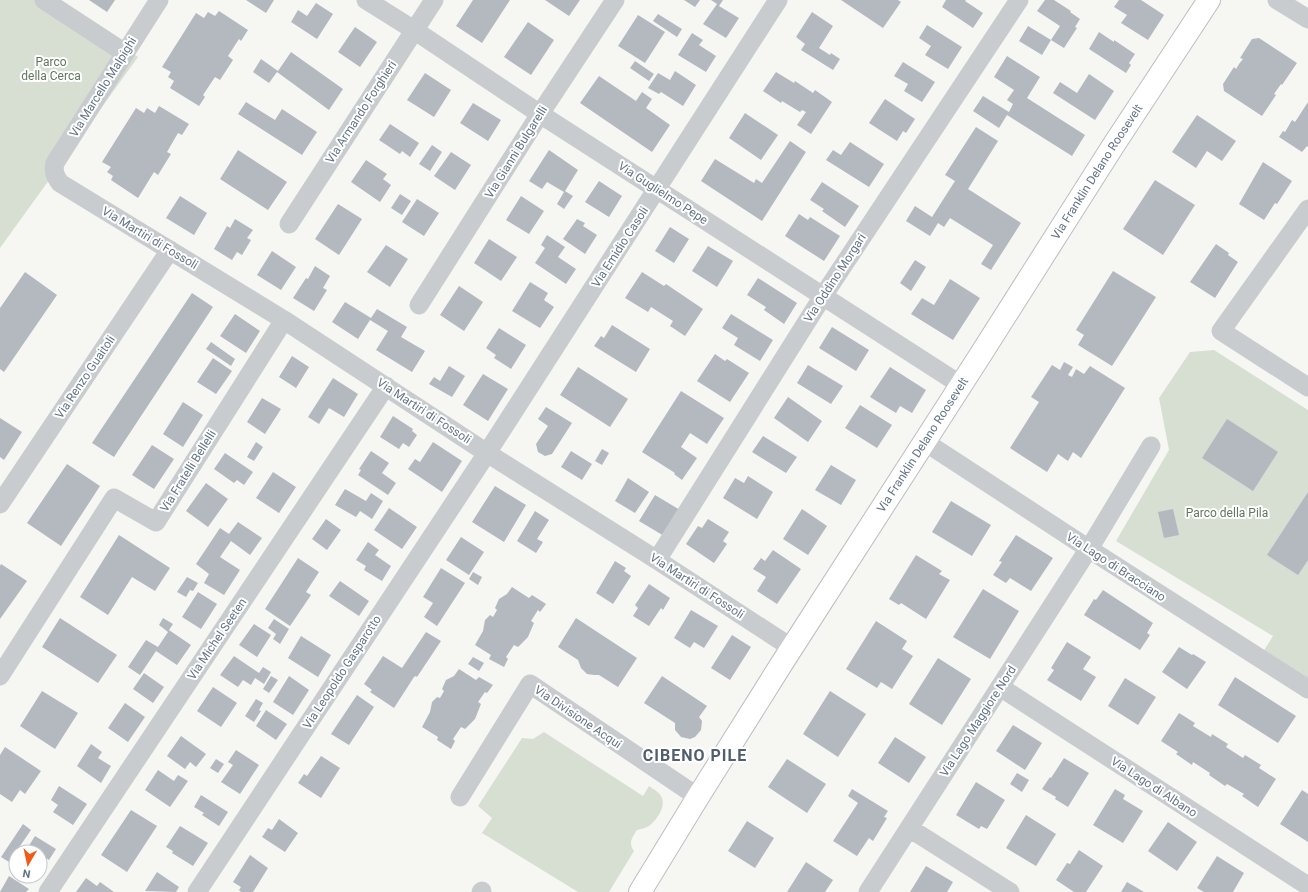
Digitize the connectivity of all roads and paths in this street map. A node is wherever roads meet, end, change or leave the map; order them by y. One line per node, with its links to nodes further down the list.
1 (44, 0): 12 (street)
2 (159, 0): 12 (street, Via Marcello Malpighi)
3 (366, 0): 11 (street, Via Guglielmo Pepe)
4 (434, 0): 11 (street, Via Armando Forghieri)
5 (615, 0): 13 (street, Via Gianni Bulgarelli)
6 (778, 0): 15 (street, Via Emidio Casoli)
7 (1018, 0): 19 (street, Via Oddino Morgari)
8 (1209, 0): 22 (main road, Via Franklin Delano Roosevelt)
9 (1277, 0): 10 (street)
10 (1308, 19)
11 (414, 30): 13 (street, Via Guglielmo Pepe); 17 (street, Via Armando Forghieri)
12 (125, 53): 14 (street, Via Marcello Malpighi)
13 (540, 114): 15 (street, Via Guglielmo Pepe); 20 (street, Via Gianni Bulgarelli)
14 (55, 177): 18 (street, Via Martiri di Fossoli)
15 (657, 189): 19 (street, Via Guglielmo Pepe); 27 (street, Via Emidio Casoli)
16 (1308, 209): 24 (street)
17 (289, 224)
18 (170, 250): 21 (street, Via Martiri di Fossoli); 28 (street, Via Renzo Guaitoli)
19 (823, 296): 22 (street, Via Guglielmo Pepe); 30 (street, Via Oddino Morgari)
20 (419, 305)
21 (284, 320): 23 (street, Via Martiri di Fossoli); 32 (street, Via Fratelli Bellelli)
22 (961, 385): 25 (main road, Via Franklin Delano Roosevelt)
23 (386, 386): 27 (street, Via Martiri di Fossoli); 39 (street, Via Michel Seeten)
24 (1308, 387)
25 (925, 442): 29 (street, Via Lago di Bracciano); 31 (main road, Via Franklin Delano Roosevelt)
26 (1151, 446): 29 (street, Via Lago Maggiore Nord)
27 (487, 453): 30 (street, Via Martiri di Fossoli); 40 (street, Via Leopoldo Gasparotto)
28 (0, 504)
29 (1088, 549): 33 (street, Via Lago Maggiore Nord); 34 (street, Via Lago di Bracciano)
30 (657, 560): 31 (street, Via Martiri di Fossoli)
31 (792, 648): 35 (main road, Via Franklin Delano Roosevelt)
32 (0, 676)
33 (1000, 687): 37 (street, Via Lago Maggiore Nord); 38 (street, Via Lago di Albano)
34 (1308, 689)
35 (698, 796): 36 (street, Via Divisione Acqui); 41 (main road, Via Franklin Delano Roosevelt)
36 (460, 797)
37 (909, 828): 42 (street, Via Lago Maggiore Nord); 43 (street)
38 (1308, 886)
39 (48, 892)
40 (197, 892)
41 (640, 892)
42 (868, 892)
43 (1010, 892)

